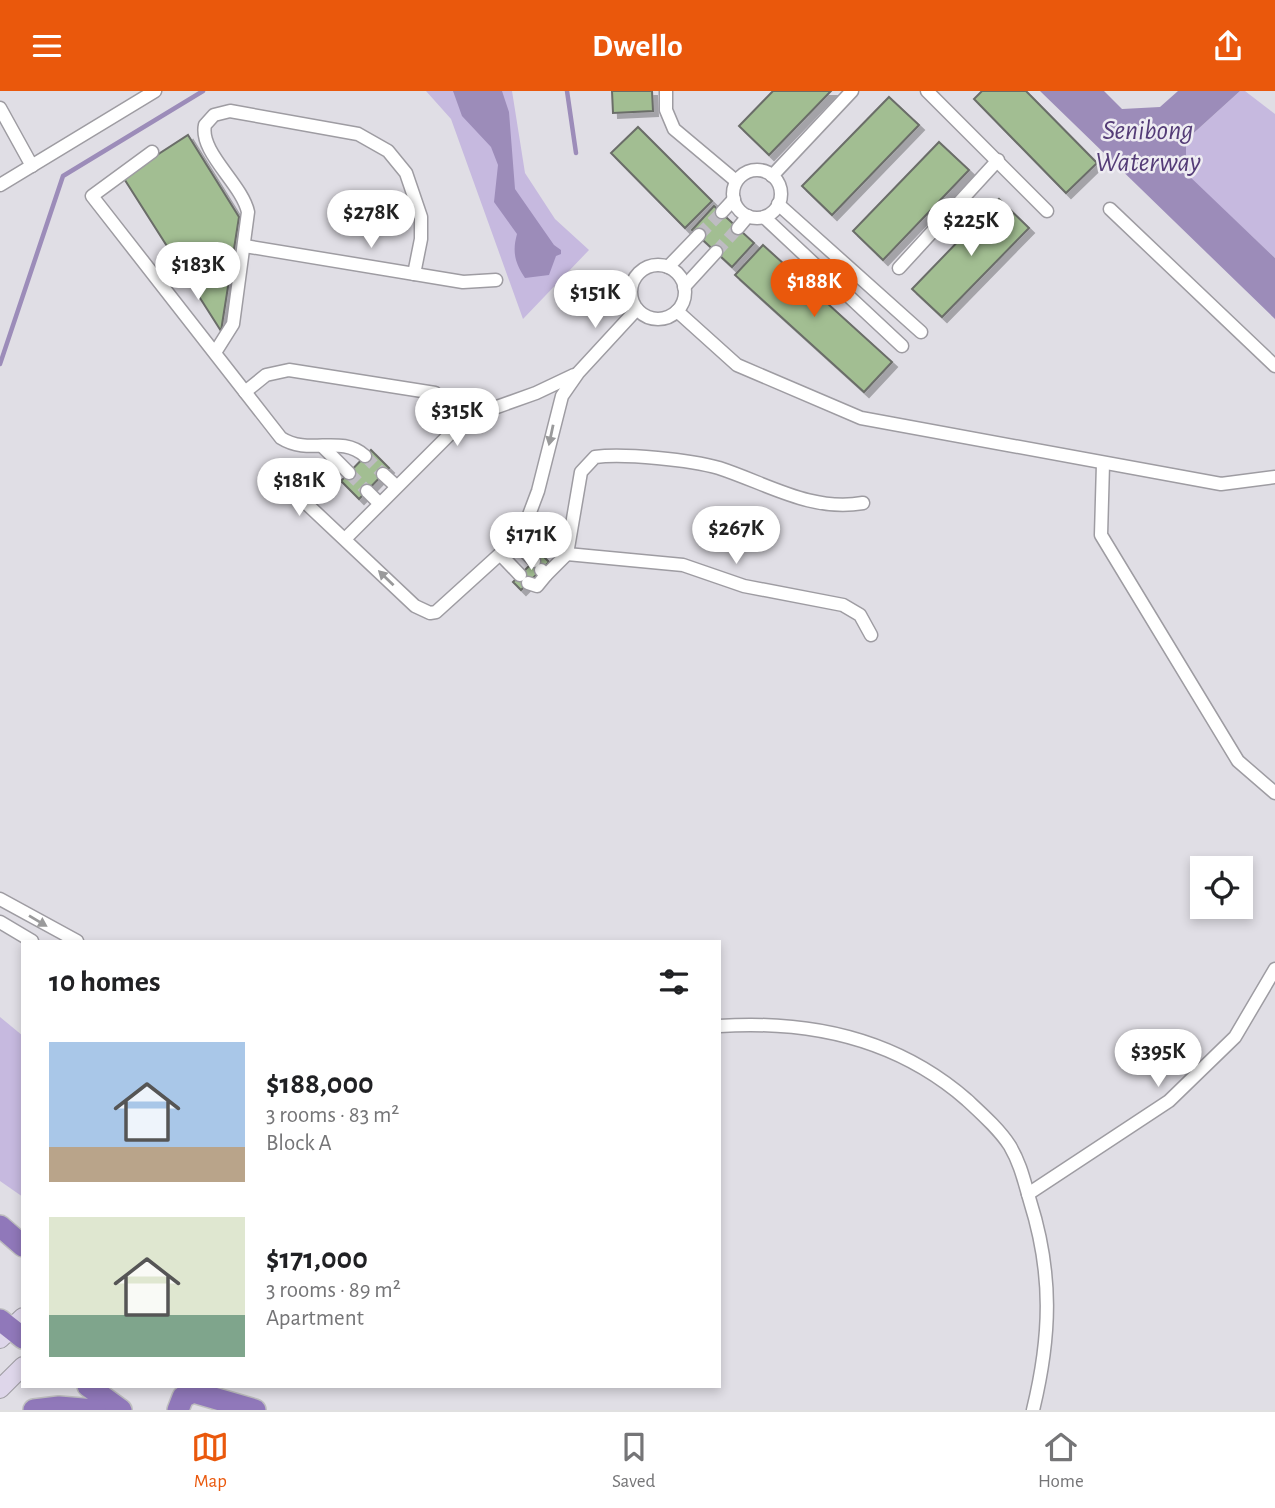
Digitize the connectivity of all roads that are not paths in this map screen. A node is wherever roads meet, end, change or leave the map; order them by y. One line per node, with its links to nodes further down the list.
1 (155, 91): 5 (street)
2 (666, 91): 11 (street)
3 (852, 91): 10 (street)
4 (927, 91): 8 (street)
5 (138, 95): 9 (street)
6 (0, 108): 9 (street)
7 (152, 152): 33 (street)
8 (998, 160): 16 (street); 25 (street)
9 (33, 166): 12 (street)
10 (772, 176): 11 (street); 14 (street)
11 (736, 181): 13 (street)
12 (0, 185)
13 (733, 199): 17 (street); 18 (street)
14 (778, 204): 19 (street); 31 (street)
15 (1110, 209): 34 (street)
16 (1047, 211)
17 (722, 212)
18 (748, 216): 19 (street); 20 (street)
19 (764, 217): 32 (street)
20 (738, 228)
21 (699, 235): 24 (street)
22 (245, 246): 26 (street); 26 (street); 33 (street)
23 (716, 252): 28 (street)
24 (668, 267): 28 (street); 29 (street)
25 (900, 268)
26 (414, 274): 27 (street)
27 (496, 280)
28 (684, 287): 30 (street)
29 (637, 309): 30 (street); 35 (street)
30 (677, 311): 40 (street)
31 (921, 332)
32 (902, 346)
33 (216, 351): 36 (street)
34 (1275, 366)
35 (578, 373): 45 (street); 50 (street, one-way to 50)
36 (245, 392): 37 (street); 38 (street)
37 (435, 393)
38 (323, 447): 39 (street); 42 (street)
39 (365, 457)
40 (1103, 464): 44 (street); 55 (street)
41 (274, 473): 49 (street)
42 (349, 473)
43 (383, 474): 45 (street)
44 (1275, 477)
45 (396, 486): 47 (street)
46 (367, 491): 47 (street)
47 (379, 503): 49 (street)
48 (863, 503): 52 (street)
49 (346, 538): 51 (street, one-way to 49)
50 (514, 540): 51 (street); 53 (street)
51 (500, 554): 53 (street)
52 (567, 554): 53 (street); 54 (street)
53 (540, 569)
54 (871, 635)
55 (1275, 793)
56 (0, 899): 59 (street, one-way to 59)
57 (0, 922): 58 (street)
58 (30, 940)
59 (75, 940)
60 (1275, 969): 62 (street)
61 (721, 1026): 62 (street)
62 (1028, 1194): 77 (street)
63 (0, 1219): 65 (highway)
64 (0, 1226): 66 (highway)
65 (21, 1233)
66 (21, 1244)
67 (21, 1368): 70 (main road)
68 (91, 1388): 73 (highway)
69 (230, 1388): 76 (highway)
70 (0, 1389)
71 (34, 1410): 72 (highway)
72 (95, 1410)
73 (121, 1410)
74 (178, 1410): 75 (highway)
75 (255, 1410)
76 (269, 1410)
77 (1033, 1410)

